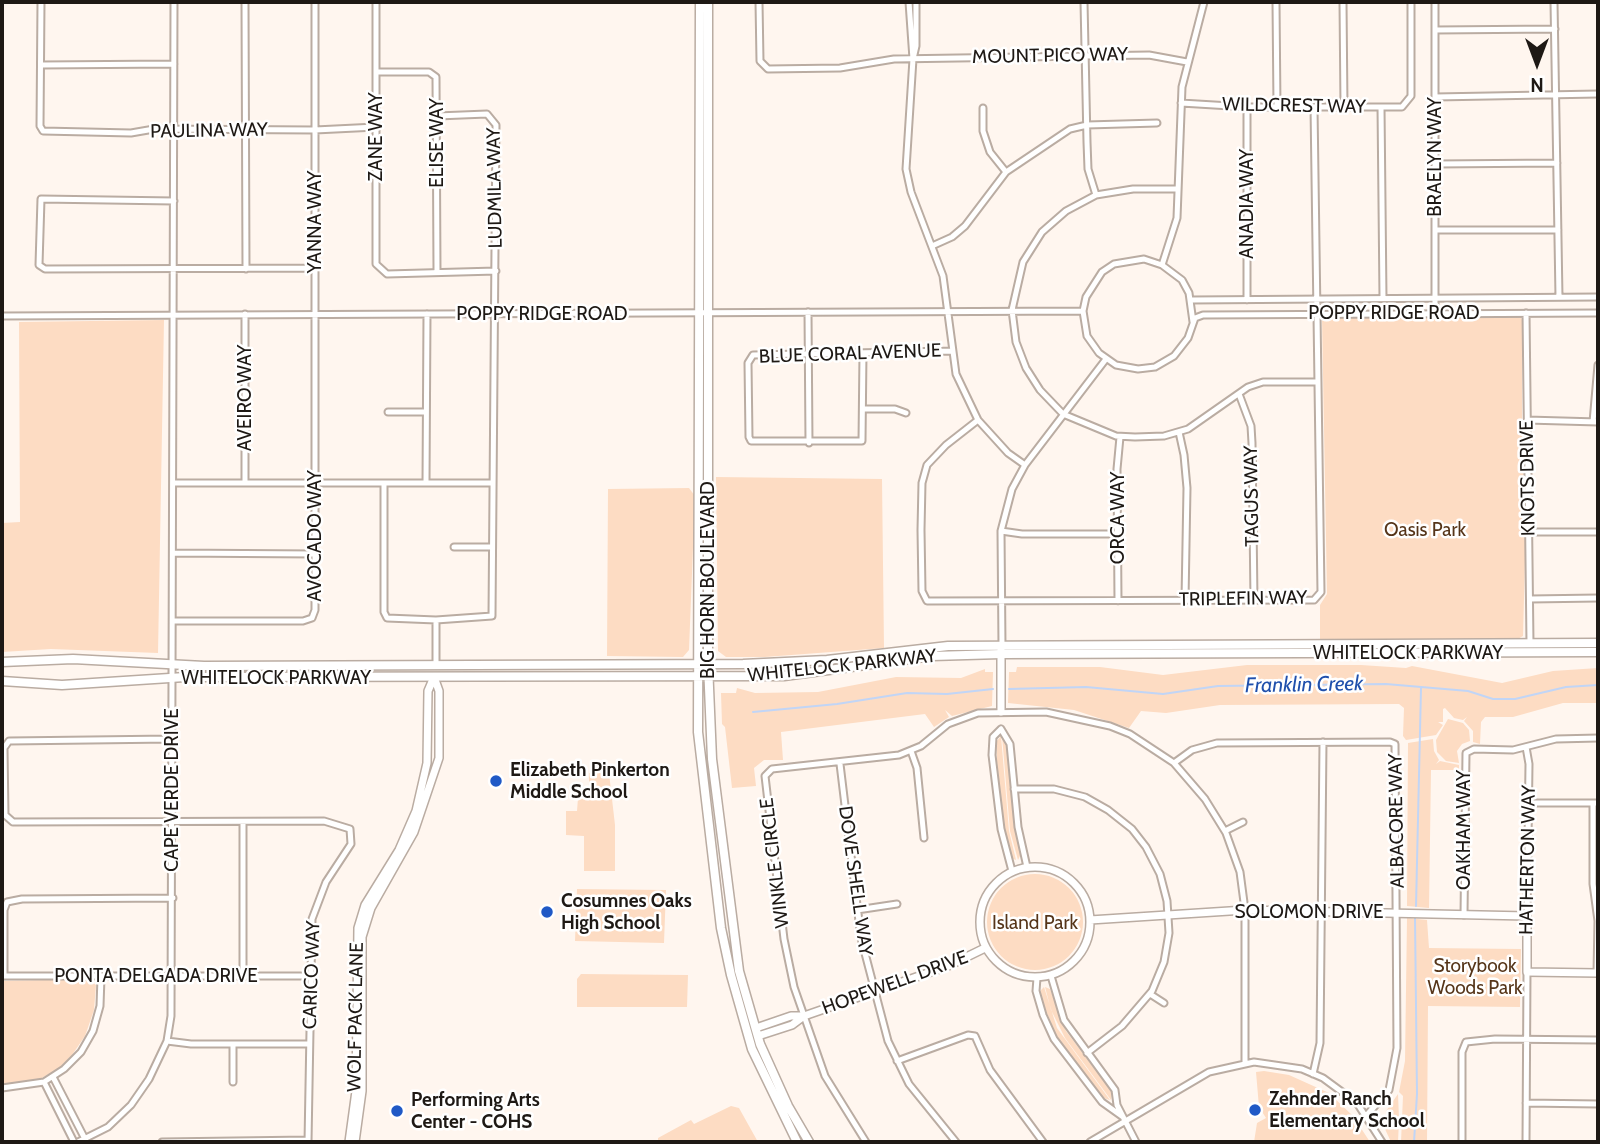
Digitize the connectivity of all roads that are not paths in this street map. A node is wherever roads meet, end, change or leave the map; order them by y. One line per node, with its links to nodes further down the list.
1 (41, 2): 24 (street)
2 (174, 2): 23 (street, CAPE VERDE DRIVE)
3 (245, 2): 41 (street)
4 (315, 2): 42 (street, YANNA WAY)
5 (376, 2): 25 (street, ZANE WAY)
6 (700, 2): 69 (main road, BIG HORN BOULEVARD)
7 (708, 2): 69 (main road, BIG HORN BOULEVARD)
8 (759, 2): 21 (street, MOUNT PICO WAY)
9 (909, 2): 21 (street)
10 (916, 2): 21 (street)
11 (1084, 2): 20 (street)
12 (1203, 2): 22 (street)
13 (1276, 2): 31 (street)
14 (1343, 2): 33 (street)
15 (1410, 2): 34 (street, WILDCREST WAY)
16 (1435, 2): 19 (street, BRAELYN WAY)
17 (1554, 2): 18 (street)
18 (1555, 29): 19 (street); 27 (street)
19 (1435, 30): 28 (street, BRAELYN WAY)
20 (1085, 56): 21 (street, MOUNT PICO WAY); 22 (street, MOUNT PICO WAY); 38 (street)
21 (913, 59): 51 (street)
22 (1188, 62): 29 (street)
23 (174, 64): 24 (street); 40 (street, CAPE VERDE DRIVE)
24 (41, 65): 40 (street, PAULINA WAY)
25 (376, 72): 36 (street, ELISE WAY); 39 (street, ZANE WAY)
26 (1598, 93): 27 (street)
27 (1556, 96): 28 (street); 43 (street)
28 (1435, 97): 44 (street, BRAELYN WAY)
29 (1181, 103): 30 (street, WILDCREST WAY); 46 (street)
30 (1247, 107): 31 (street, WILDCREST WAY); 64 (street, ANADIA WAY)
31 (1277, 107): 32 (street, WILDCREST WAY)
32 (1314, 107): 33 (street, WILDCREST WAY); 62 (street, TRIPLEFIN WAY)
33 (1343, 107): 34 (street, WILDCREST WAY)
34 (1381, 107): 60 (street)
35 (983, 108): 45 (street)
36 (437, 116): 56 (street, ELISE WAY); 57 (street, LUDMILA WAY)
37 (1157, 123): 38 (street)
38 (1087, 125): 45 (street); 47 (street)
39 (376, 127): 42 (street, PAULINA WAY); 56 (street, ZANE WAY)
40 (174, 129): 41 (street, PAULINA WAY); 48 (street, CAPE VERDE DRIVE)
41 (246, 130): 42 (street, PAULINA WAY); 55 (street)
42 (315, 130): 53 (street, YANNA WAY)
43 (1557, 163): 44 (street); 50 (street)
44 (1435, 164): 49 (street, BRAELYN WAY)
45 (1006, 172): 51 (street)
46 (1178, 189): 47 (street); 52 (street)
47 (1096, 195): 65 (street)
48 (174, 201): 54 (street, CAPE VERDE DRIVE); 54 (street)
49 (1435, 230): 50 (street); 61 (street, BRAELYN WAY)
50 (1558, 230): 58 (street)
51 (932, 246): 66 (street)
52 (1162, 265): 63 (street); 67 (street)
53 (315, 268): 55 (street); 75 (street, YANNA WAY)
54 (173, 269): 55 (street); 78 (street, CAPE VERDE DRIVE)
55 (246, 269)
56 (437, 271): 57 (street)
57 (496, 271): 77 (street, LUDMILA WAY)
58 (1559, 297): 59 (street, POPPY RIDGE ROAD); 61 (street, POPPY RIDGE ROAD)
59 (1598, 297)
60 (1383, 298): 61 (street, POPPY RIDGE ROAD); 62 (street, POPPY RIDGE ROAD)
61 (1435, 298): 71 (street, BRAELYN WAY)
62 (1317, 299): 64 (street, POPPY RIDGE ROAD); 70 (street, TRIPLEFIN WAY)
63 (1191, 300): 64 (street, POPPY RIDGE ROAD); 80 (street)
64 (1247, 300)
65 (1012, 310): 66 (street, POPPY RIDGE ROAD); 67 (street, POPPY RIDGE ROAD); 92 (street)
66 (945, 311): 68 (street, POPPY RIDGE ROAD); 81 (street)
67 (1083, 311): 84 (street)
68 (808, 312): 69 (street, POPPY RIDGE ROAD); 82 (street)
69 (703, 313): 77 (street, POPPY RIDGE ROAD); 127 (main road, BIG HORN BOULEVARD); 128 (main road, BIG HORN BOULEVARD)
70 (1318, 313): 71 (street, POPPY RIDGE ROAD); 80 (street, POPPY RIDGE ROAD); 86 (street, TRIPLEFIN WAY)
71 (1434, 313): 72 (street, POPPY RIDGE ROAD)
72 (1526, 313): 73 (street, POPPY RIDGE ROAD); 94 (street, KNOTS DRIVE)
73 (1598, 313)
74 (245, 314): 75 (street, POPPY RIDGE ROAD); 78 (street, POPPY RIDGE ROAD); 101 (street, AVEIRO WAY)
75 (315, 314): 76 (street, POPPY RIDGE ROAD); 102 (street, AVOCADO WAY)
76 (427, 314): 77 (street, POPPY RIDGE ROAD); 90 (street)
77 (494, 314): 105 (street, LUDMILA WAY)
78 (173, 315): 79 (street, POPPY RIDGE ROAD); 100 (street, CAPE VERDE DRIVE)
79 (2, 316)
80 (1193, 322): 84 (street)
81 (951, 351): 83 (street, BLUE CORAL AVENUE); 93 (street)
82 (808, 354): 83 (street, BLUE CORAL AVENUE); 98 (street); 98 (street, BLUE CORAL AVENUE)
83 (863, 354): 88 (street)
84 (1106, 359): 92 (street)
85 (1598, 365): 95 (street)
86 (1318, 382): 87 (street); 117 (street, TRIPLEFIN WAY)
87 (1239, 394): 96 (street); 117 (street, TAGUS WAY)
88 (864, 409): 91 (street); 98 (street)
89 (388, 412): 90 (street)
90 (426, 412): 104 (street)
91 (906, 413)
92 (1063, 414): 97 (street); 99 (street)
93 (978, 420): 99 (street); 119 (street, TRIPLEFIN WAY)
94 (1527, 420): 95 (street); 107 (street, KNOTS DRIVE)
95 (1596, 422)
96 (1179, 432): 97 (street); 116 (street)
97 (1120, 436): 109 (street, ORCA WAY)
98 (809, 443)
99 (1025, 465): 106 (street)
100 (173, 483): 101 (street); 112 (street, CAPE VERDE DRIVE)
101 (245, 483): 102 (street)
102 (315, 483): 103 (street); 113 (street, AVOCADO WAY)
103 (384, 483): 104 (street); 120 (street)
104 (426, 483): 105 (street)
105 (493, 483): 111 (street, LUDMILA WAY)
106 (1002, 531): 109 (street); 119 (street)
107 (1530, 532): 108 (street); 115 (street, KNOTS DRIVE)
108 (1598, 532)
109 (1118, 534): 118 (street, ORCA WAY)
110 (454, 547): 111 (street)
111 (492, 547): 120 (street, LUDMILA WAY)
112 (173, 553): 113 (street); 121 (street, CAPE VERDE DRIVE)
113 (315, 554): 121 (street, AVOCADO WAY)
114 (1598, 598): 115 (street)
115 (1530, 599): 122 (street, KNOTS DRIVE)
116 (1185, 600): 117 (street, TRIPLEFIN WAY); 118 (street, TRIPLEFIN WAY)
117 (1254, 600)
118 (1118, 601): 119 (street, TRIPLEFIN WAY)
119 (1000, 602): 124 (street)
120 (436, 620): 131 (street)
121 (174, 621): 129 (street, CAPE VERDE DRIVE)
122 (1530, 643): 123 (main road, WHITELOCK PARKWAY); 124 (main road, WHITELOCK PARKWAY)
123 (1598, 643)
124 (1001, 650): 125 (main road, WHITELOCK PARKWAY); 128 (main road, WHITELOCK PARKWAY); 133 (main road, WHITELOCK PARKWAY); 138 (street)
125 (1598, 652)
126 (2, 663): 129 (main road, WHITELOCK PARKWAY)
127 (697, 664): 128 (main road, WHITELOCK PARKWAY); 132 (main road, WHITELOCK PARKWAY); 135 (main road, BIG HORN BOULEVARD)
128 (708, 664): 133 (main road, BIG HORN BOULEVARD)
129 (173, 665): 130 (main road, WHITELOCK PARKWAY); 136 (street, CAPE VERDE DRIVE)
130 (395, 665): 131 (main road, WHITELOCK PARKWAY); 134 (main road)
131 (436, 665): 132 (main road, WHITELOCK PARKWAY)
132 (516, 665): 134 (main road)
133 (709, 676): 135 (main road, WHITELOCK PARKWAY); 181 (main road, BIG HORN BOULEVARD)
134 (434, 677): 135 (main road, WHITELOCK PARKWAY); 136 (main road, WHITELOCK PARKWAY); 203 (street, WOLF PACK LANE); 204 (street, WOLF PACK LANE)
135 (697, 677): 205 (main road, BIG HORN BOULEVARD)
136 (172, 678): 137 (main road, WHITELOCK PARKWAY); 141 (street, CAPE VERDE DRIVE)
137 (2, 681)
138 (1001, 712): 139 (street); 144 (street, WINKLE CIRCLE); 145 (street, WINKLE CIRCLE)
139 (1001, 729): 147 (street); 156 (street)
140 (1598, 738): 143 (street, OAKHAM WAY)
141 (171, 740): 150 (street, CAPE VERDE DRIVE); 150 (street, CARICO WAY)
142 (1323, 742): 145 (street, ALBACORE WAY); 161 (street); 162 (street, ALBACORE WAY)
143 (1526, 747): 148 (street, HATHERTON WAY); 164 (street, OAKHAM WAY)
144 (911, 751): 146 (street, WINKLE CIRCLE); 154 (street)
145 (1174, 763): 153 (street, WINKLE CIRCLE)
146 (840, 764): 159 (street, DOVE SHELL WAY); 180 (street, WINKLE CIRCLE)
147 (1014, 789): 155 (street); 163 (street)
148 (1529, 803): 149 (street); 165 (street, HATHERTON WAY)
149 (1596, 803): 169 (street)
150 (173, 822): 151 (street, CARICO WAY); 157 (street, CAPE VERDE DRIVE)
151 (243, 822): 173 (street); 174 (street, CARICO WAY)
152 (1243, 822): 153 (street)
153 (1225, 831): 160 (street, WINKLE CIRCLE)
154 (925, 838)
155 (1027, 867): 156 (street); 166 (street)
156 (1012, 871): 167 (street)
157 (173, 898): 170 (street); 172 (street, CAPE VERDE DRIVE)
158 (897, 904): 159 (street)
159 (857, 910): 177 (street, DOVE SHELL WAY)
160 (1245, 911): 161 (street, SOLOMON DRIVE); 163 (street, SOLOMON DRIVE); 189 (street, WINKLE CIRCLE)
161 (1321, 912): 162 (street, SOLOMON DRIVE); 190 (street)
162 (1398, 912): 164 (street, SOLOMON DRIVE); 197 (street, ALBACORE WAY)
163 (1169, 915): 166 (street, SOLOMON DRIVE); 178 (street)
164 (1464, 915): 165 (street, SOLOMON DRIVE)
165 (1527, 916): 168 (street, HATHERTON WAY)
166 (1090, 920): 175 (street)
167 (985, 948): 176 (street); 177 (street, HOPEWELL DRIVE)
168 (1527, 972): 169 (street); 182 (street, HATHERTON WAY)
169 (1597, 973)
170 (3, 976): 171 (street, PONTA DELGADA DRIVE)
171 (100, 976): 172 (street, PONTA DELGADA DRIVE); 191 (street)
172 (173, 976): 173 (street, PONTA DELGADA DRIVE); 184 (street, CAPE VERDE DRIVE)
173 (243, 976): 174 (street, PONTA DELGADA DRIVE)
174 (309, 976): 186 (street, CARICO WAY)
175 (1051, 976): 176 (street); 187 (street)
176 (1037, 978): 198 (street)
177 (876, 991): 180 (street, HOPEWELL DRIVE); 188 (street, DOVE SHELL WAY)
178 (1150, 994): 179 (street); 187 (street)
179 (1164, 1003)
180 (804, 1017): 181 (street, HOPEWELL DRIVE); 207 (street, WINKLE CIRCLE)
181 (757, 1032): 206 (main road, BIG HORN BOULEVARD)
182 (1526, 1039): 183 (street); 195 (street, HATHERTON WAY); 213 (street)
183 (1598, 1040)
184 (167, 1041): 185 (street); 199 (street, CAPE VERDE DRIVE)
185 (233, 1044): 186 (street); 193 (street)
186 (309, 1044): 200 (street, CARICO WAY)
187 (1087, 1052): 198 (street)
188 (897, 1061): 208 (street, DOVE SHELL WAY); 209 (street)
189 (1245, 1063): 190 (street); 198 (street)
190 (1313, 1074): 197 (street)
191 (53, 1077): 192 (street); 199 (street)
192 (44, 1082): 194 (street); 201 (street)
193 (233, 1082)
194 (2, 1088)
195 (1526, 1103): 196 (street); 214 (street, HATHERTON WAY)
196 (1598, 1104)
197 (1366, 1116): 212 (street)
198 (1124, 1119): 210 (street); 211 (street)
199 (86, 1141): 201 (street, CAPE VERDE DRIVE)
200 (308, 1141): 202 (street)
201 (76, 1142)
202 (162, 1142)
203 (349, 1142)
204 (355, 1142)
205 (797, 1142)
206 (809, 1142)
207 (866, 1142)
208 (956, 1142)
209 (1043, 1142)
210 (1090, 1142)
211 (1136, 1142)
212 (1382, 1142)
213 (1462, 1142)
214 (1526, 1142)

